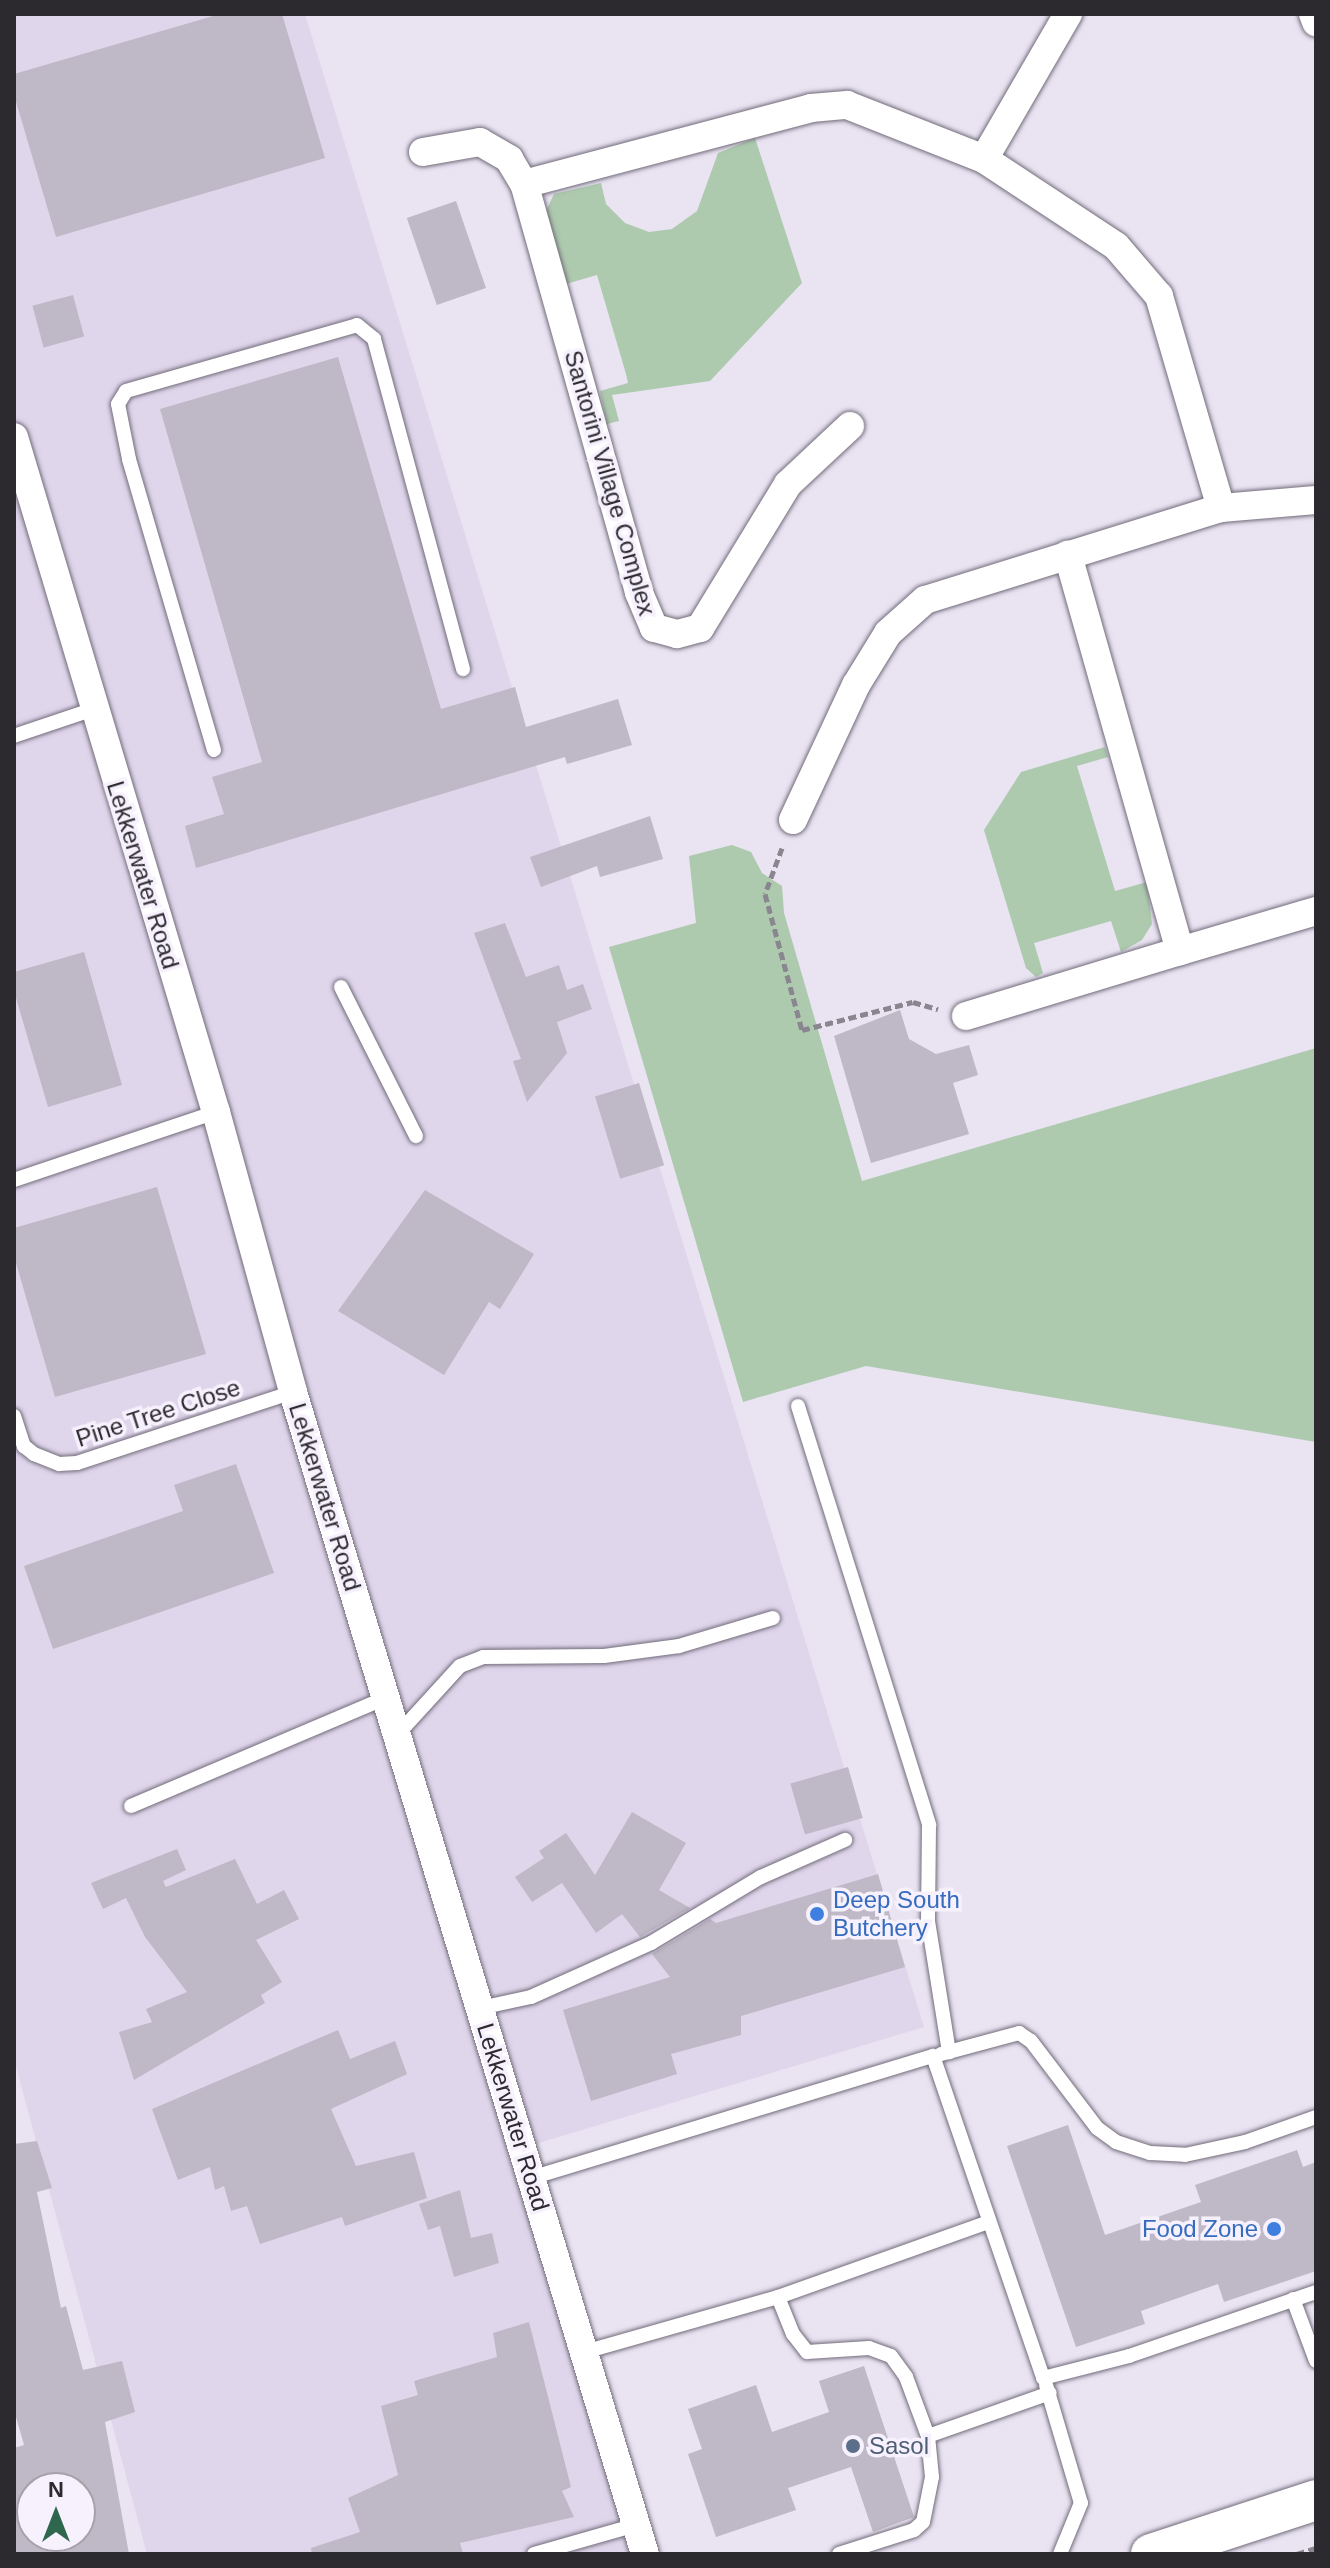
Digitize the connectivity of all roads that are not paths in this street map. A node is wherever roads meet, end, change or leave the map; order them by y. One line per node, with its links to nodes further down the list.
1 (1068, 14): 5 (street)
2 (1313, 14): 3 (street)
3 (1316, 22)
4 (423, 152): 6 (street, Santorini Village Complex)
5 (984, 159): 6 (street); 11 (street)
6 (524, 184): 7 (street, Santorini Village Complex)
7 (850, 426)
8 (14, 437): 9 (street, Lekkerwater Road)
9 (22, 496): 14 (street, Lekkerwater Road)
10 (1316, 500): 11 (street)
11 (1221, 508): 12 (street)
12 (1068, 554): 17 (street); 19 (street)
13 (463, 669): 16 (lane)
14 (94, 709): 15 (lane); 22 (street, Lekkerwater Road)
15 (14, 736)
16 (214, 750)
17 (793, 820)
18 (1316, 911): 19 (street)
19 (1180, 951): 21 (street)
20 (341, 987): 23 (lane)
21 (966, 1016)
22 (216, 1112): 24 (lane); 25 (street, Lekkerwater Road)
23 (416, 1136)
24 (14, 1180)
25 (293, 1392): 27 (lane, Pine Tree Close); 29 (street, Lekkerwater Road)
26 (798, 1406): 34 (lane)
27 (14, 1416)
28 (773, 1618): 30 (lane)
29 (386, 1698): 30 (street, Lekkerwater Road); 31 (lane)
30 (397, 1735): 33 (street, Lekkerwater Road)
31 (131, 1806)
32 (845, 1840): 33 (lane)
33 (480, 2008): 37 (street, Lekkerwater Road)
34 (949, 2052): 35 (lane); 36 (lane)
35 (933, 2056): 37 (lane); 38 (lane)
36 (1316, 2117)
37 (531, 2178): 42 (street, Lekkerwater Road)
38 (986, 2223): 40 (lane); 44 (lane)
39 (1316, 2292): 41 (lane)
40 (778, 2297): 42 (lane); 46 (lane)
41 (1293, 2299): 43 (lane); 44 (lane)
42 (584, 2352): 48 (street, Lekkerwater Road)
43 (1316, 2361)
44 (1043, 2378): 45 (lane)
45 (1050, 2393): 46 (lane); 52 (lane)
46 (928, 2436): 51 (lane)
47 (1316, 2500): 53 (main road)
48 (636, 2525): 49 (lane); 50 (street, Lekkerwater Road)
49 (534, 2554)
50 (645, 2554)
51 (839, 2554)
52 (1060, 2554)
53 (1151, 2554)

